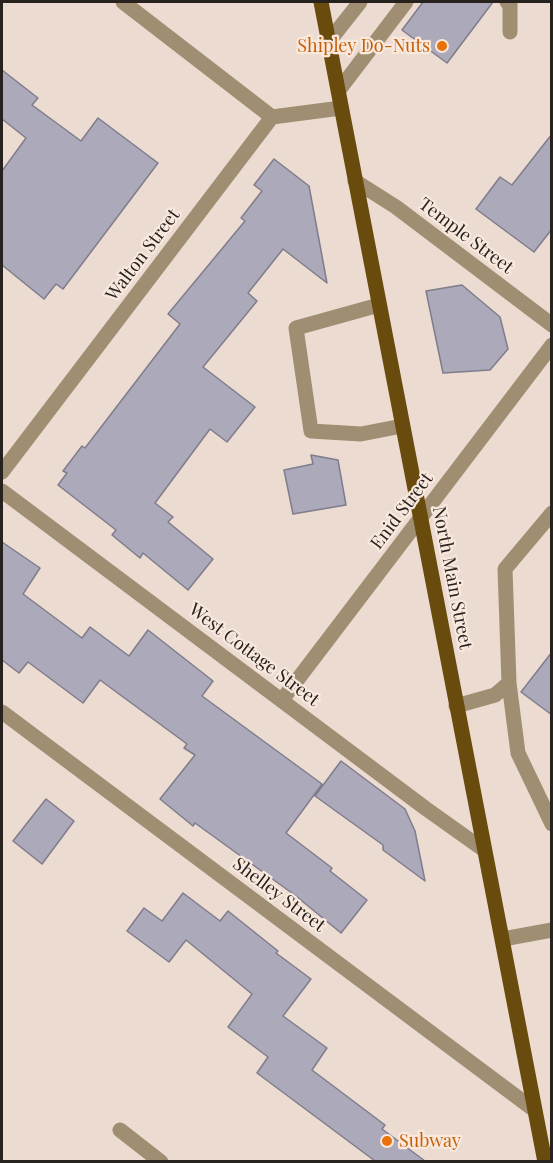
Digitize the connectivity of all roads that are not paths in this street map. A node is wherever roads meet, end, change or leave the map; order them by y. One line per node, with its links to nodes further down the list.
1 (123, 2): 10 (street)
2 (321, 2): 7 (main road, North Main Street)
3 (360, 2): 7 (street)
4 (406, 2): 8 (street)
5 (507, 2): 6 (street)
6 (510, 32)
7 (330, 40): 8 (main road, North Main Street)
8 (339, 90): 9 (main road, North Main Street)
9 (342, 108): 10 (street); 11 (main road, North Main Street)
10 (272, 117): 16 (street, Walton Street)
11 (355, 181): 12 (main road, North Main Street); 13 (street, Temple Street)
12 (379, 305): 15 (main road, North Main Street); 15 (street)
13 (552, 325)
14 (552, 345): 19 (street, Enid Street)
15 (402, 426): 19 (main road, North Main Street)
16 (2, 472)
17 (2, 491): 21 (street, West Cottage Street)
18 (552, 513): 20 (street)
19 (421, 518): 21 (street, Enid Street); 22 (main road, North Main Street)
20 (509, 683): 22 (street); 24 (street)
21 (282, 700): 25 (street, West Cottage Street)
22 (456, 706): 25 (main road, North Main Street)
23 (2, 712): 28 (street, Shelley Street)
24 (552, 824)
25 (484, 850): 27 (main road, North Main Street)
26 (552, 930): 27 (street)
27 (503, 939): 28 (main road, North Main Street)
28 (533, 1109): 31 (main road, North Main Street)
29 (120, 1130): 30 (street)
30 (161, 1161)
31 (545, 1161)

